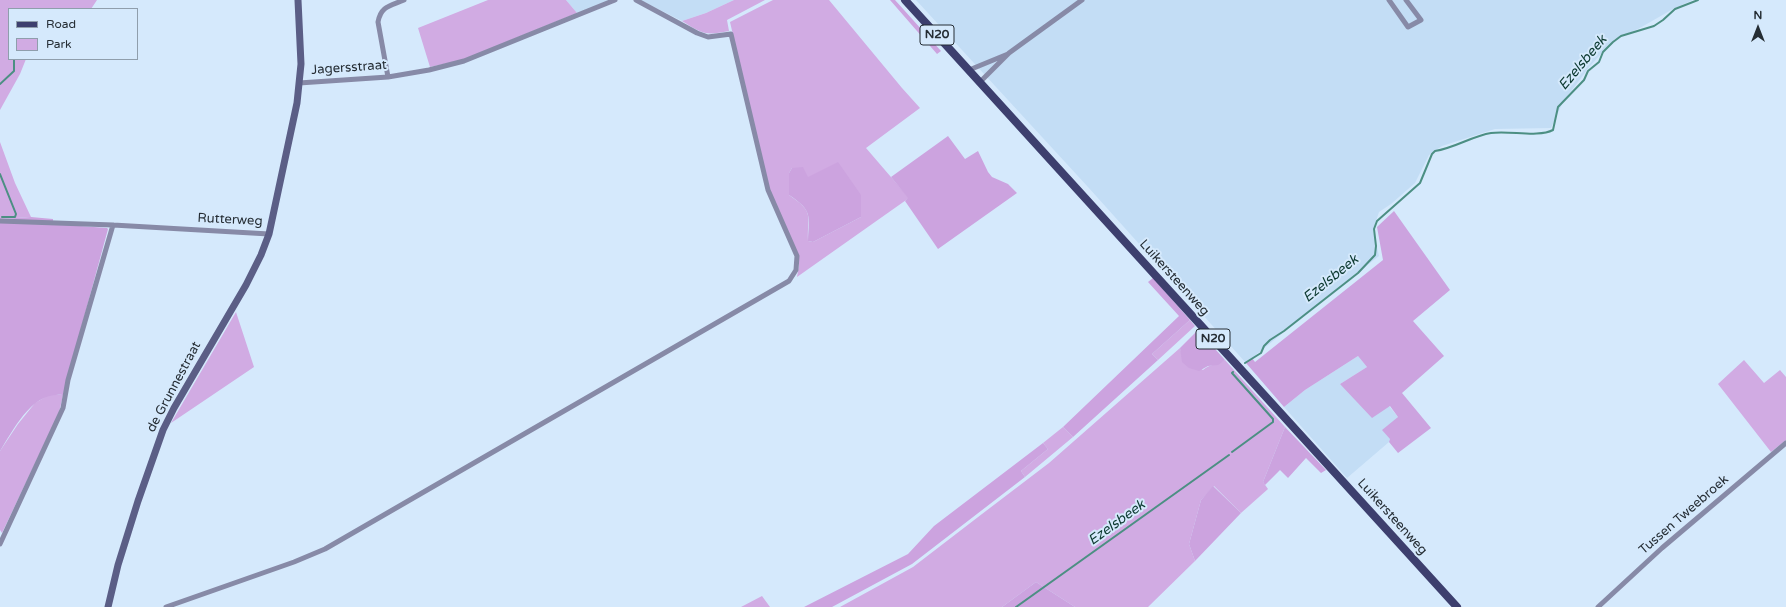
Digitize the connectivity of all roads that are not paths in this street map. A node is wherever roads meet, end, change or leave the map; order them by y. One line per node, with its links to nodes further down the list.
1 (298, 0): 13 (street, Rutterweg)
2 (404, 0): 11 (street)
3 (615, 0): 11 (street, Jagersstraat)
4 (636, 0): 20 (street)
5 (905, 0): 10 (main road, Luikersteenweg / N20)
6 (1082, 0): 9 (street)
7 (1389, 0): 8 (street)
8 (1406, 0)
9 (1009, 53): 10 (street); 12 (street)
10 (969, 70): 12 (main road, Luikersteenweg / N20)
11 (388, 77): 13 (street, Jagersstraat)
12 (980, 82): 21 (main road, Luikersteenweg / N20)
13 (299, 83): 16 (street, Rutterweg)
14 (0, 221): 15 (street, Rutterweg)
15 (113, 225): 16 (street, Rutterweg); 18 (street)
16 (269, 234): 19 (street, de Grunnestraat)
17 (1786, 443): 22 (street, Tussen Tweebroek)
18 (0, 544)
19 (108, 607)
20 (166, 607)
21 (1457, 607)
22 (1598, 607)

